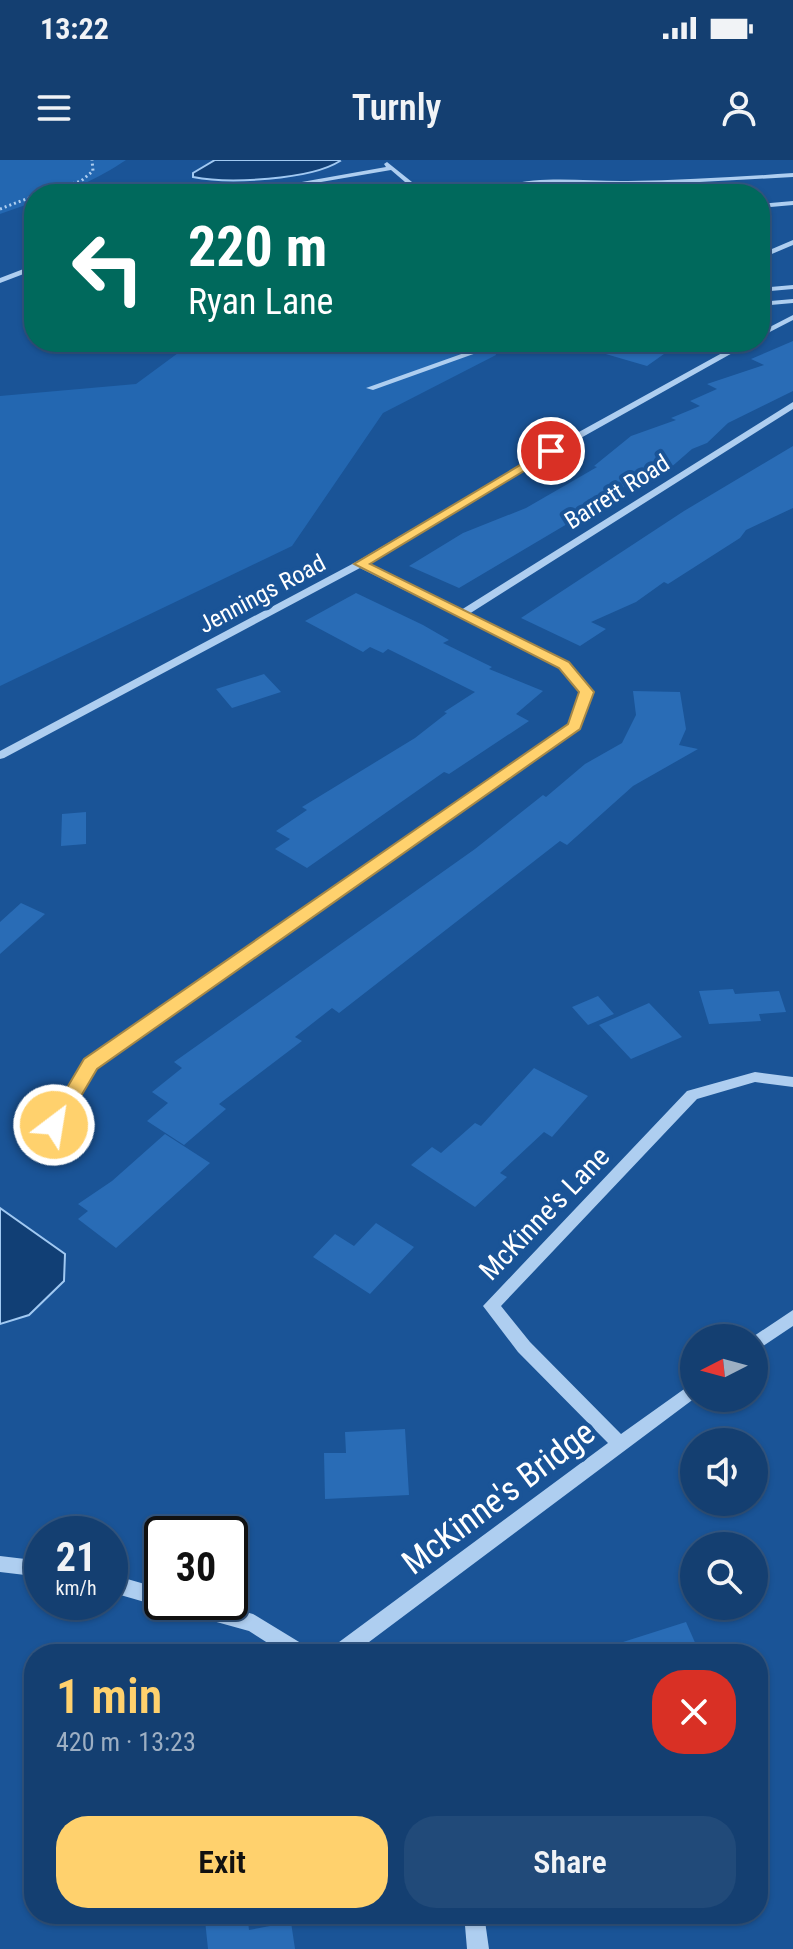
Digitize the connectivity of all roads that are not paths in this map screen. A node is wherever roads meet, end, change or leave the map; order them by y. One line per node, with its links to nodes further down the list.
1 (380, 160): 2 (street)
2 (393, 168): 4 (street); 5 (street)
3 (793, 175): 6 (street)
4 (298, 184)
5 (411, 184)
6 (526, 184)
7 (793, 203): 8 (street)
8 (770, 205)
9 (793, 242): 10 (street)
10 (770, 252)
11 (24, 271): 12 (street)
12 (0, 281)
13 (793, 287): 14 (street)
14 (770, 289)
15 (793, 301): 16 (street)
16 (770, 303)
17 (793, 317): 18 (street)
18 (770, 330)
19 (474, 352): 21 (street)
20 (730, 352): 23 (street, Jennings Road)
21 (370, 388)
22 (793, 405): 24 (street, Barrett Road)
23 (360, 564): 24 (street); 25 (street, Jennings Road)
24 (462, 614): 27 (street)
25 (0, 756)
26 (793, 1082): 31 (street, McKinne's Lane)
27 (54, 1125)
28 (793, 1317): 29 (street)
29 (768, 1335)
30 (680, 1399): 31 (street, McKinne's Bridge)
31 (619, 1443): 36 (street, McKinne's Bridge)
32 (0, 1564): 33 (street)
33 (24, 1567)
34 (242, 1620): 35 (street)
35 (286, 1644)
36 (351, 1644)
37 (475, 1924): 38 (street)
38 (478, 1949)

